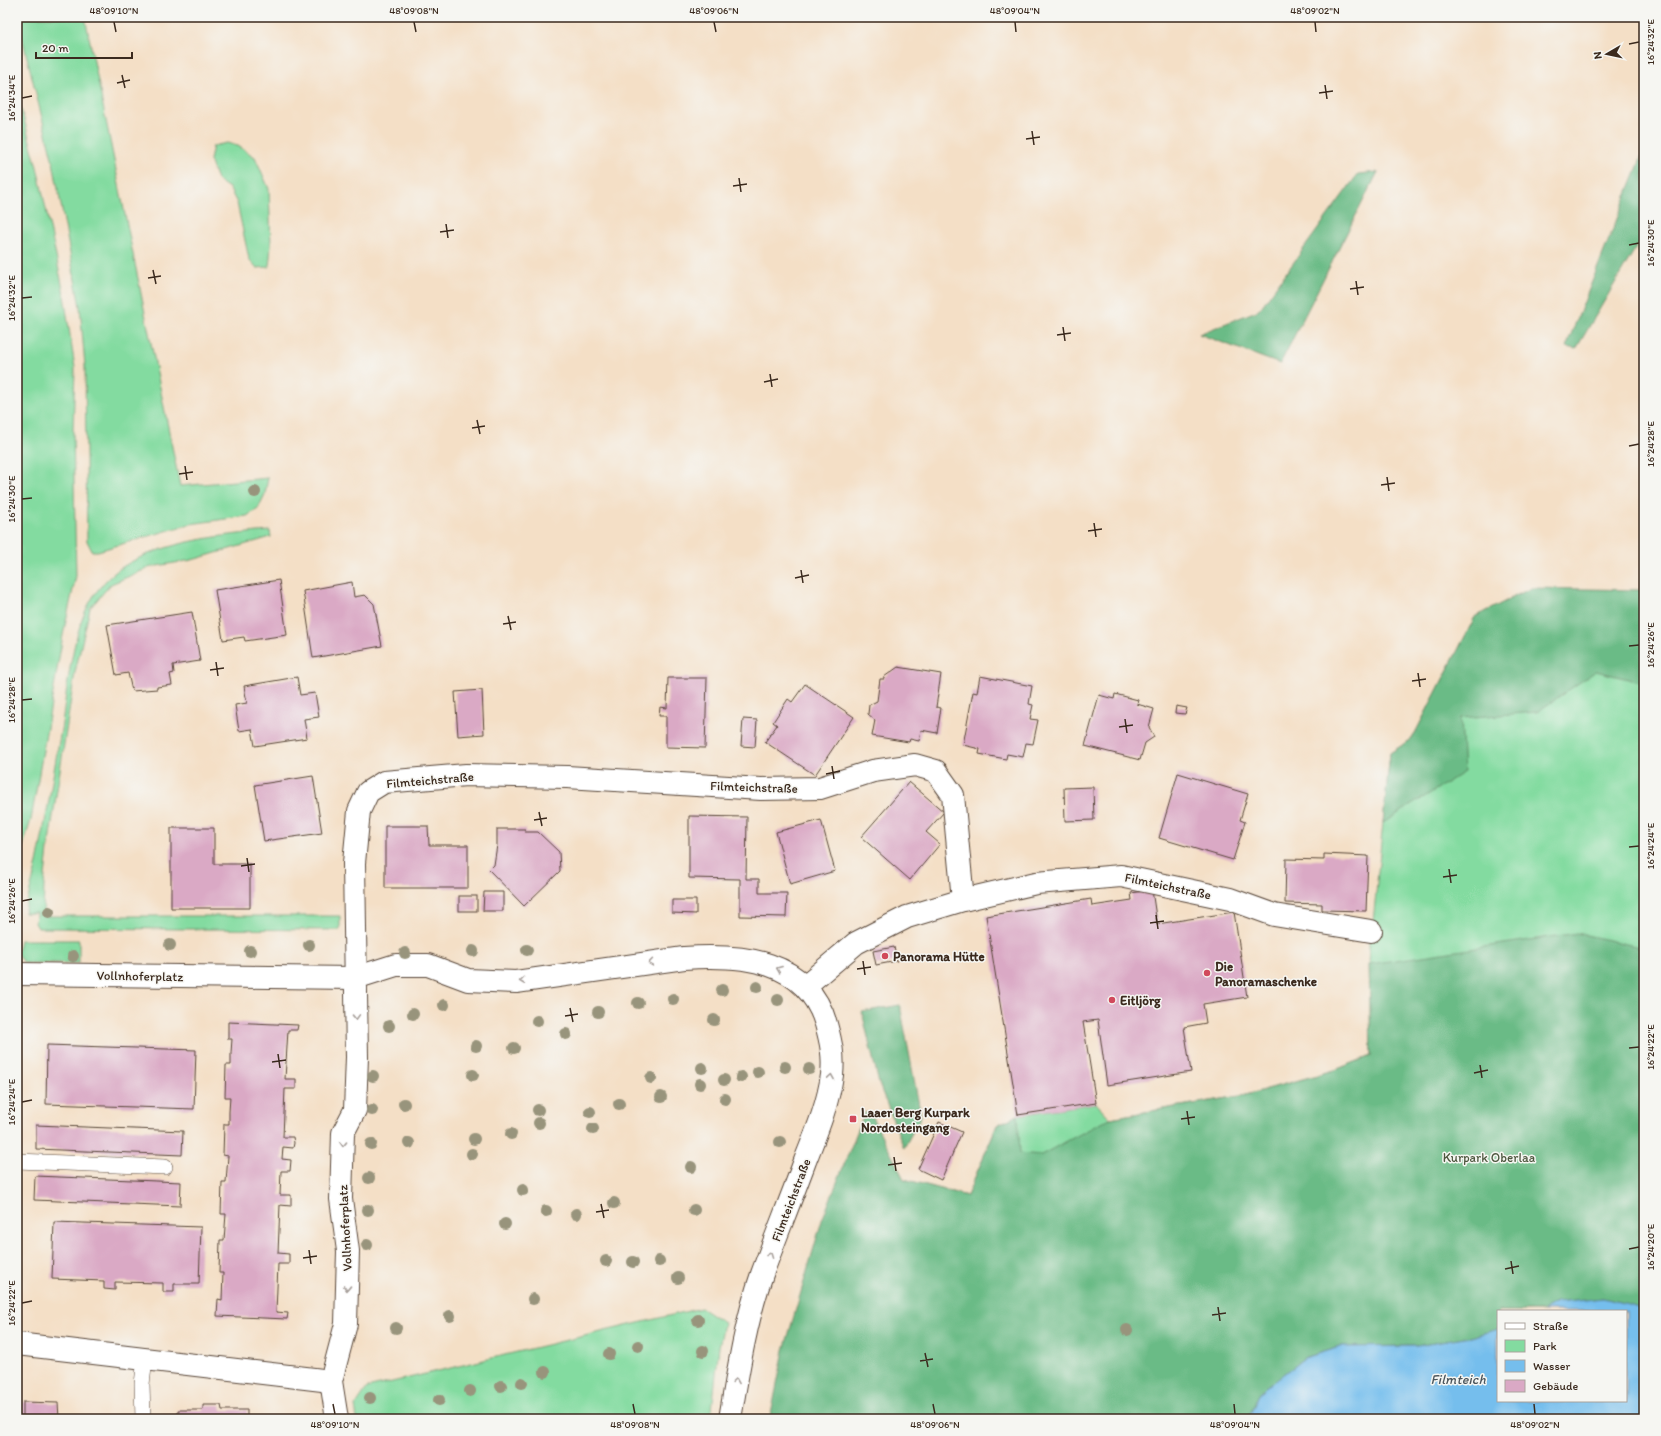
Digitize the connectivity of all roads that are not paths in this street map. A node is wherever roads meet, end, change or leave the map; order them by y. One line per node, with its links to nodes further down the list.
1 (963, 900): 2 (street, Filmteichstraße); 4 (street, Filmteichstraße); 5 (street, Filmteichstraße)
2 (1371, 931)
3 (17, 974): 4 (street, Vollnhoferplatz)
4 (355, 978): 5 (street, Filmteichstraße, one-way to 4); 10 (street, Vollnhoferplatz, one-way to 10)
5 (805, 986): 13 (street, Filmteichstraße, one-way to 5)
6 (17, 1161): 7 (lane)
7 (165, 1167)
8 (17, 1344): 9 (street)
9 (145, 1359): 10 (street); 11 (lane)
10 (331, 1381): 12 (street)
11 (143, 1419)
12 (337, 1419)
13 (730, 1419)

